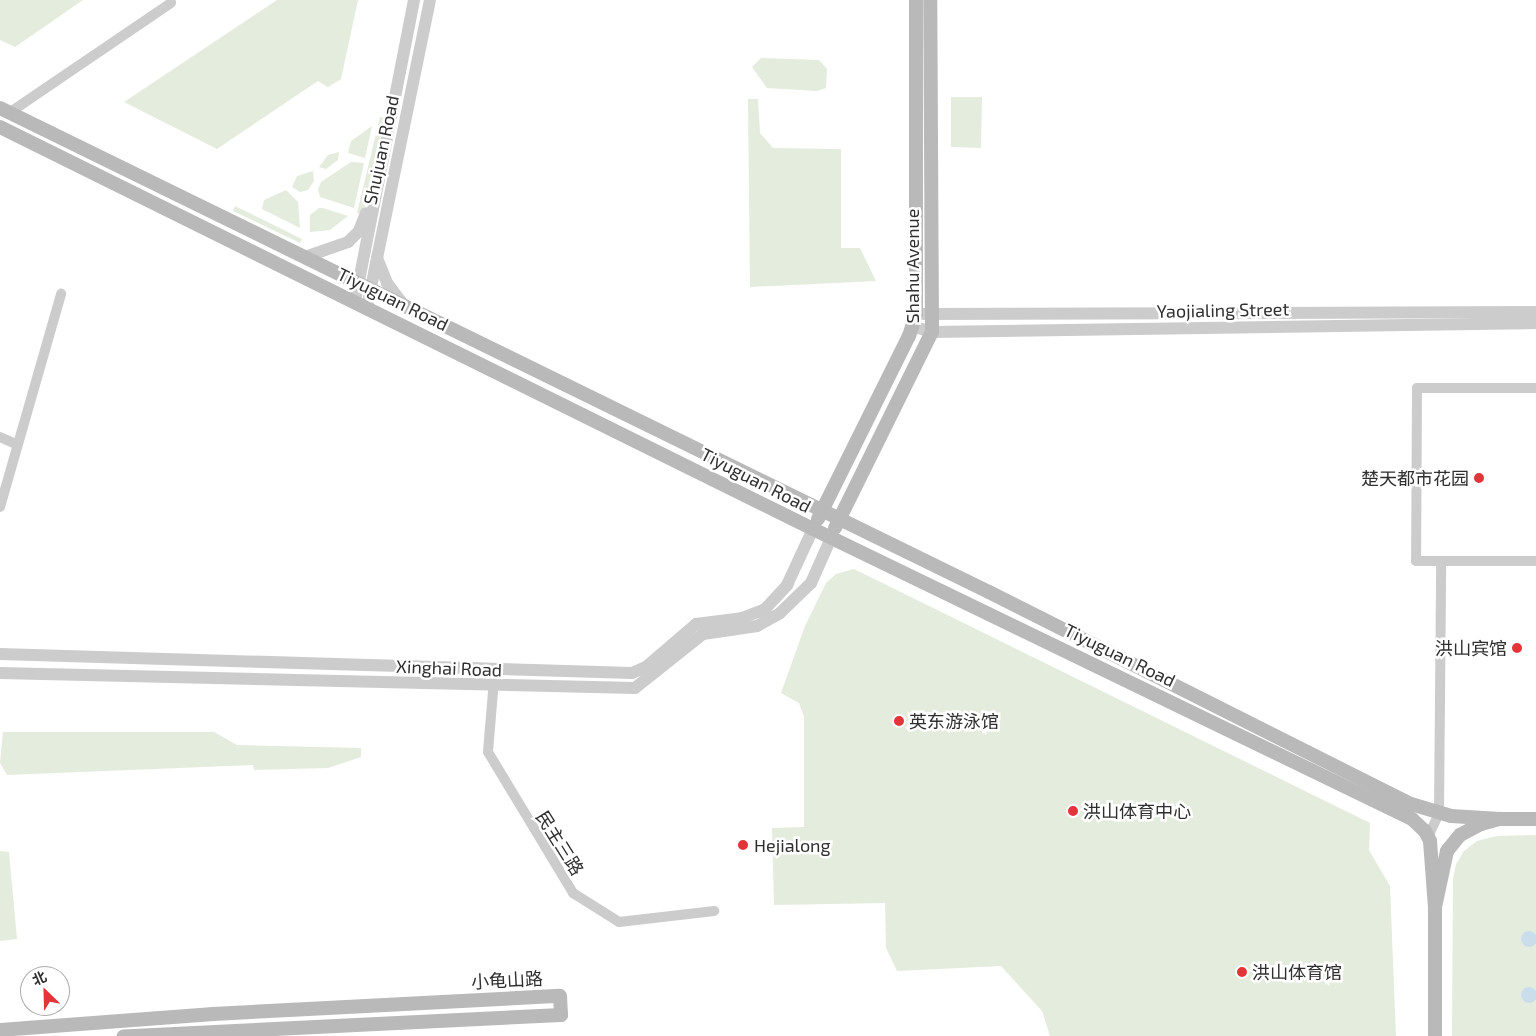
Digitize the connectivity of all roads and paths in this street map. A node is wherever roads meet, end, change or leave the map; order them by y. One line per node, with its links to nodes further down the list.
1 (414, 0): 8 (street, Shujuan Road)
2 (430, 0): 10 (street, Shujuan Road)
3 (916, 0): 17 (main road, Shahu Avenue)
4 (930, 0): 16 (main road, Shahu Avenue)
5 (171, 3): 6 (street)
6 (4, 111): 9 (main road, Tiyuguan Road)
7 (0, 127): 13 (main road, Tiyuguan Road)
8 (374, 201): 9 (street); 11 (street, Shujuan Road)
9 (305, 257): 11 (main road, Tiyuguan Road)
10 (377, 258): 11 (street, Shujuan Road); 14 (street)
11 (364, 286): 13 (street, Shujuan Road); 14 (main road, Tiyuguan Road)
12 (61, 294): 22 (street)
13 (361, 304): 26 (main road, Tiyuguan Road)
14 (405, 307): 24 (main road, Tiyuguan Road)
15 (1536, 312): 16 (street, Yaojialing Street)
16 (931, 314): 17 (street, Yaojialing Street); 19 (main road, Shahu Avenue)
17 (914, 320): 19 (street, Yaojialing Street); 24 (main road, Shahu Avenue)
18 (1536, 323): 19 (street, Yaojialing Street)
19 (932, 332): 25 (main road, Shahu Avenue)
20 (1536, 388): 28 (street)
21 (0, 438): 22 (street)
22 (16, 444): 23 (street)
23 (0, 507)
24 (822, 512): 25 (main road, Tiyuguan Road); 26 (main road, Shahu Avenue)
25 (838, 520): 27 (main road, Shahu Avenue); 34 (main road, Tiyuguan Road)
26 (813, 529): 27 (main road, Tiyuguan Road); 31 (street, Xinghai Road)
27 (831, 538): 33 (street, Xinghai Road); 37 (main road, Tiyuguan Road)
28 (1441, 561): 29 (street); 34 (street)
29 (1536, 561)
30 (0, 654): 31 (street, Xinghai Road)
31 (495, 668): 33 (street, 民主三路)
32 (0, 673): 33 (street, Xinghai Road)
33 (493, 686): 39 (street, 民主三路)
34 (1439, 813): 35 (main road, Tiyuguan Road); 37 (street)
35 (1500, 819): 36 (main road); 38 (main road)
36 (1536, 819)
37 (1428, 837): 38 (main road)
38 (1435, 907): 42 (main road)
39 (714, 911)
40 (0, 1030): 41 (main road, 小龟山路)
41 (124, 1036)
42 (1435, 1036)

